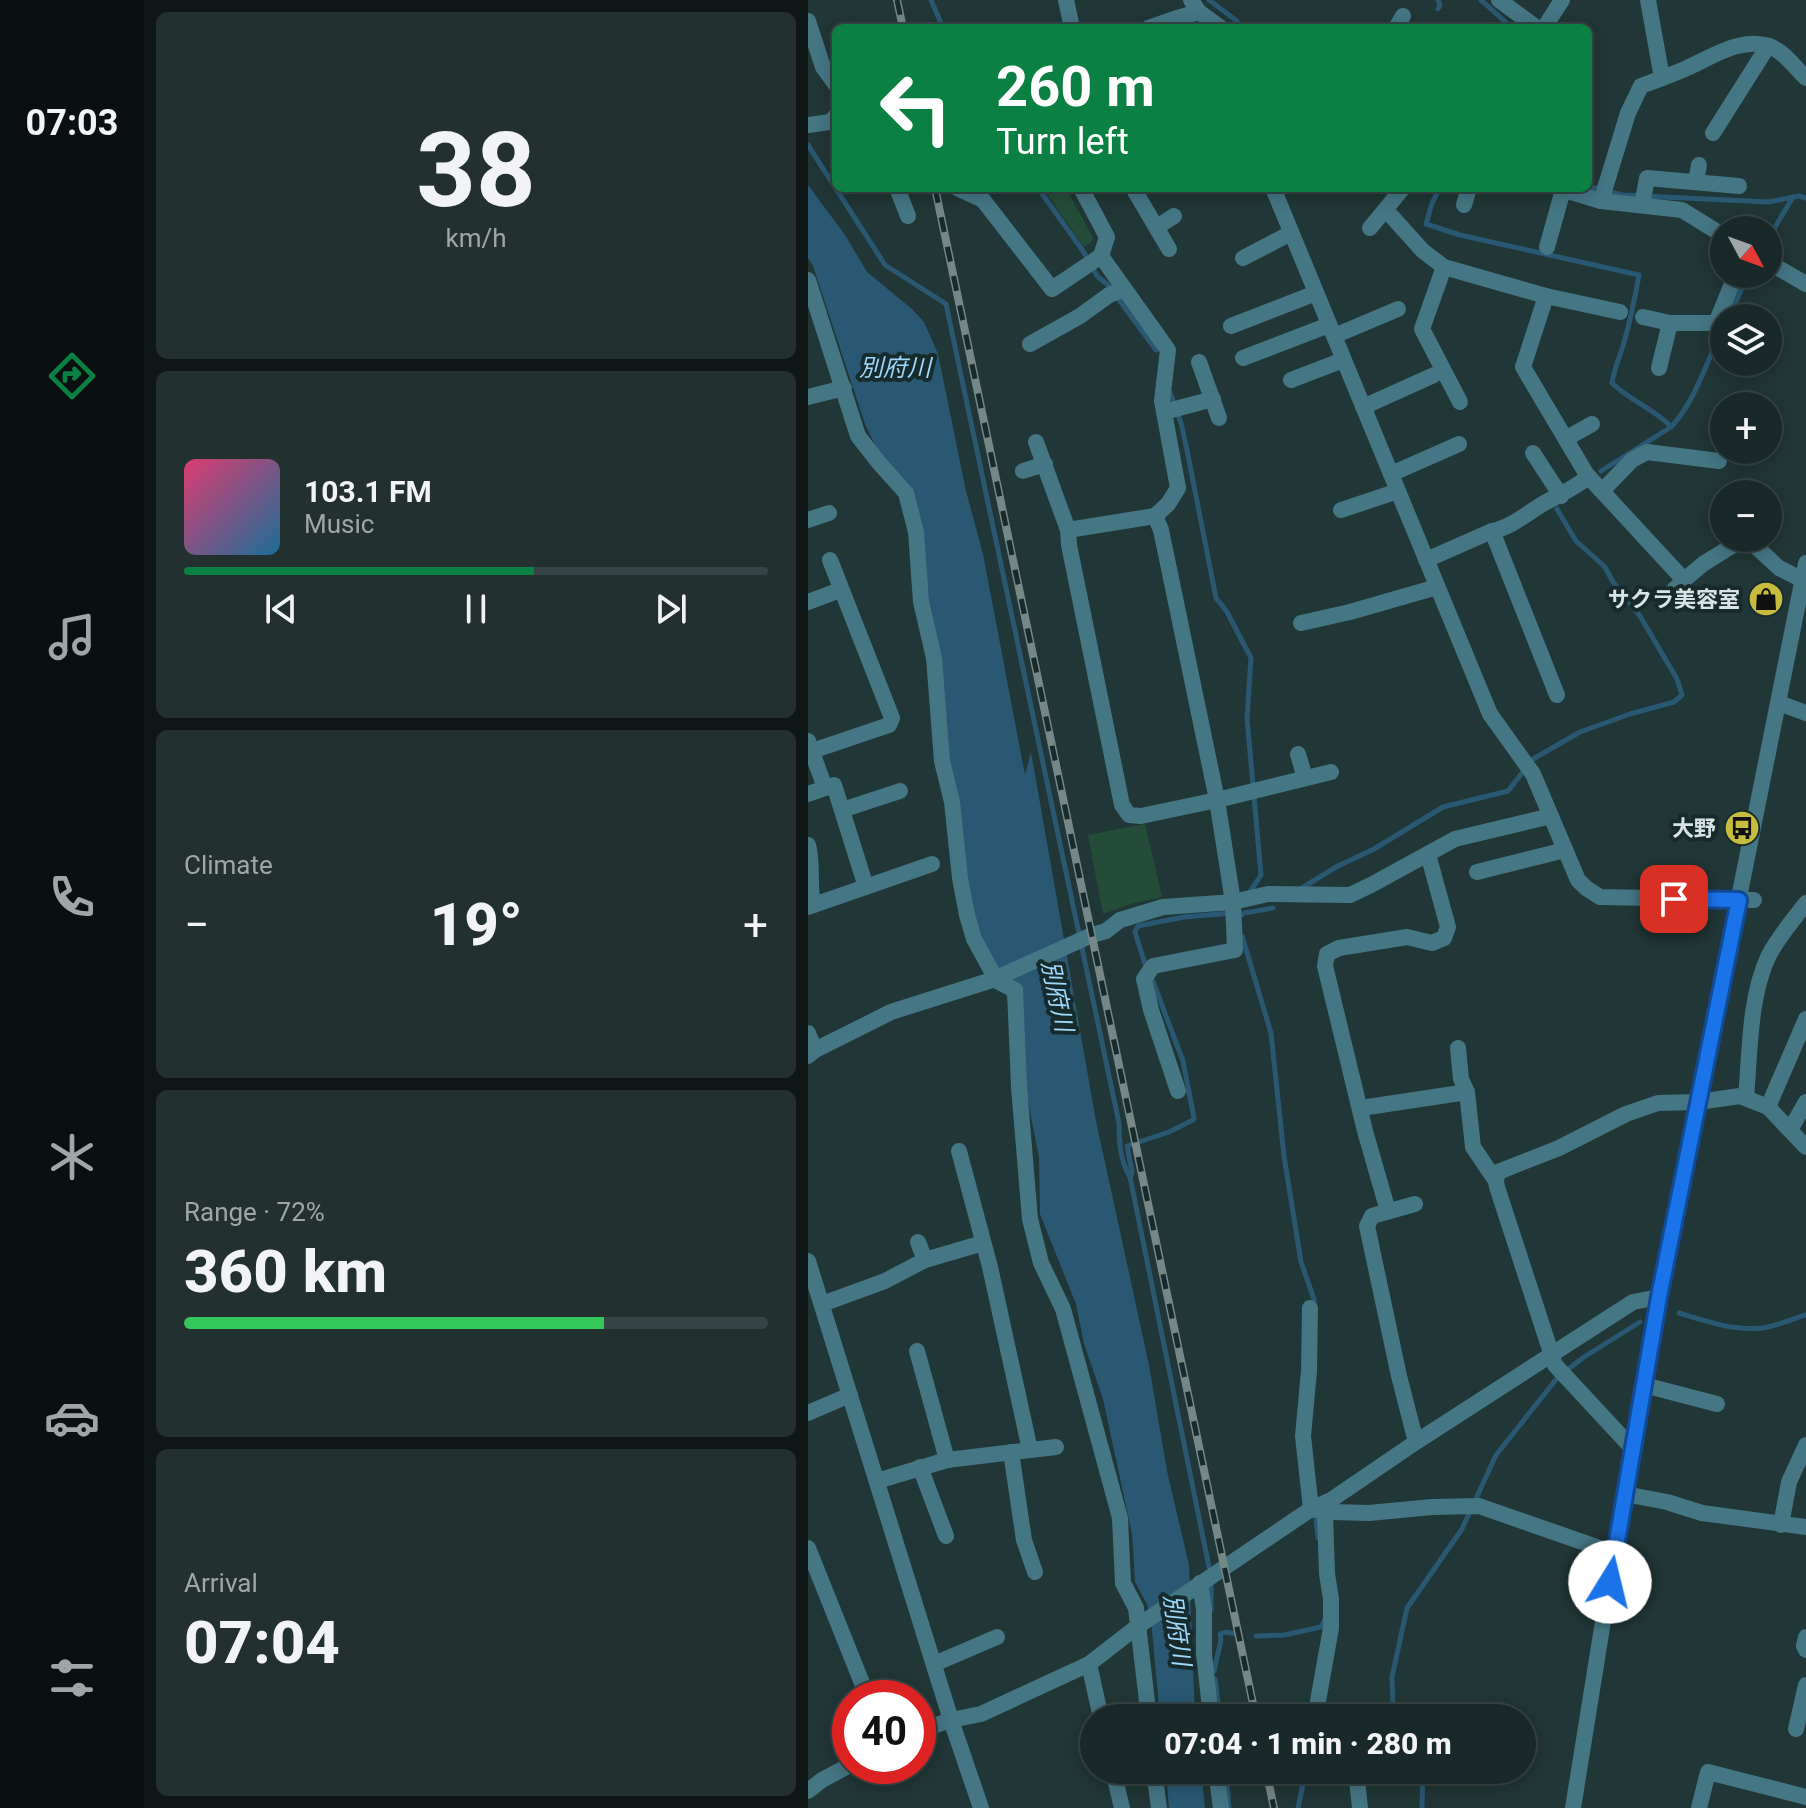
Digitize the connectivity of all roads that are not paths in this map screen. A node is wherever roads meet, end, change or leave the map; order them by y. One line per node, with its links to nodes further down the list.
1 (1066, 0): 7 (street)
2 (1499, 0): 10 (street)
3 (1562, 0): 11 (street)
4 (1648, 0): 13 (street)
5 (1195, 6): 8 (street); 9 (street)
6 (808, 21): 15 (street)
7 (1071, 24)
8 (1157, 24)
9 (1216, 24)
10 (1532, 24)
11 (1547, 24)
12 (1768, 46): 13 (street); 14 (street); 18 (street)
13 (1662, 78): 30 (street)
14 (1806, 78)
15 (832, 79)
16 (832, 120): 17 (street)
17 (808, 125)
18 (1713, 133)
19 (1739, 186): 29 (street)
20 (899, 192): 31 (street); 34 (street)
21 (966, 192): 43 (street)
22 (1083, 192): 43 (street)
23 (1135, 192): 36 (street)
24 (1275, 192): 39 (street)
25 (1400, 192): 33 (street)
26 (1468, 192): 32 (street)
27 (1560, 192): 40 (street)
28 (1572, 192): 30 (street)
29 (1644, 197): 30 (street); 37 (street)
30 (1601, 200)
31 (883, 202)
32 (1464, 205)
33 (1386, 210): 38 (street); 44 (street)
34 (908, 216)
35 (1174, 216): 36 (street)
36 (1157, 227): 41 (street)
37 (1710, 227)
38 (1370, 228)
39 (1291, 233): 42 (street); 50 (street)
40 (1547, 247)
41 (1169, 249)
42 (1243, 258)
43 (1093, 262): 49 (street)
44 (1444, 267): 51 (street); 68 (street)
45 (1782, 270): 47 (street)
46 (808, 280): 65 (street)
47 (1806, 284)
48 (1730, 288): 55 (street)
49 (1116, 292): 58 (street); 70 (street)
50 (1316, 293): 56 (street); 57 (street)
51 (1546, 296): 53 (street); 73 (street)
52 (1398, 309): 57 (street)
53 (1620, 312)
54 (1643, 317): 55 (street)
55 (1670, 323): 62 (street)
56 (1231, 326)
57 (1332, 331): 59 (street); 60 (street)
58 (1030, 344)
59 (1243, 358)
60 (1343, 360): 64 (street); 69 (street)
61 (1199, 362): 67 (street)
62 (1659, 368)
63 (1434, 375): 69 (street)
64 (1291, 380)
65 (844, 388): 66 (street); 177 (street)
66 (808, 397)
67 (1213, 399): 70 (street); 71 (street)
68 (1460, 402)
69 (1363, 407): 80 (street)
70 (1172, 410): 89 (street)
71 (1219, 418)
72 (1592, 424): 73 (street)
73 (1567, 438): 81 (street)
74 (1036, 442): 78 (street)
75 (1459, 444): 80 (street)
76 (1533, 453): 84 (street)
77 (1710, 460): 83 (street)
78 (1045, 464): 79 (street); 91 (street)
79 (1023, 471)
80 (1391, 474): 82 (street)
81 (1589, 477): 83 (street); 84 (street)
82 (1398, 491): 86 (street); 94 (street)
83 (1602, 491): 85 (street)
84 (1561, 496): 92 (street)
85 (1616, 506): 90 (street); 96 (street)
86 (1341, 510)
87 (829, 513): 88 (street)
88 (809, 516)
89 (1155, 516): 91 (street); 112 (street)
90 (1602, 519)
91 (1068, 530): 112 (street)
92 (1492, 531): 94 (street); 102 (street)
93 (830, 560): 98 (street)
94 (1426, 560): 97 (street)
95 (1804, 571): 96 (street); 103 (street)
96 (1684, 580): 99 (street)
97 (1437, 587): 101 (street); 114 (street)
98 (840, 590): 100 (street); 105 (street)
99 (1667, 597)
100 (808, 602)
101 (1301, 623)
102 (1557, 695)
103 (1779, 703): 104 (street); 121 (street)
104 (1806, 713)
105 (810, 746): 109 (street)
106 (1298, 754): 108 (street)
107 (1331, 772): 108 (street)
108 (1305, 778): 112 (street)
109 (825, 788): 111 (street); 113 (street)
110 (900, 791): 113 (street)
111 (808, 794)
112 (1217, 800): 122 (street)
113 (842, 810): 120 (street)
114 (1551, 816): 116 (street); 117 (street)
115 (808, 845): 124 (street)
116 (1565, 850): 119 (street); 121 (street)
117 (1428, 854): 122 (street); 135 (street)
118 (932, 864): 120 (street)
119 (1477, 872)
120 (866, 887): 124 (street)
121 (1747, 900): 132 (street)
122 (1234, 902): 128 (street); 129 (street)
123 (1806, 903): 131 (street)
124 (810, 906)
125 (1806, 1019): 134 (street)
126 (808, 1033): 128 (street)
127 (1458, 1048): 130 (street)
128 (812, 1053)
129 (1178, 1091)
130 (1467, 1092): 135 (street); 141 (street)
131 (1746, 1098): 132 (street); 134 (street)
132 (1698, 1102): 141 (street); 148 (street)
133 (1806, 1102): 136 (street)
134 (1768, 1107): 136 (street)
135 (1361, 1108): 143 (street)
136 (1790, 1130): 137 (street)
137 (1806, 1147)
138 (959, 1151): 140 (street)
139 (983, 1173): 140 (street)
140 (965, 1177): 145 (street)
141 (1496, 1181): 152 (street)
142 (1415, 1204): 143 (street)
143 (1388, 1211): 159 (street)
144 (918, 1242): 146 (street)
145 (983, 1243): 146 (street); 163 (street)
146 (925, 1260): 149 (street)
147 (808, 1261): 149 (street)
148 (1659, 1297): 152 (street); 155 (street)
149 (822, 1304): 156 (street)
150 (1310, 1308): 169 (street)
151 (917, 1351): 154 (street)
152 (1553, 1360): 159 (street); 162 (street)
153 (943, 1372): 154 (street)
154 (925, 1378): 165 (street)
155 (1644, 1385): 157 (street); 162 (street)
156 (850, 1395): 158 (street); 167 (street)
157 (1717, 1404)
158 (808, 1413)
159 (1416, 1442): 169 (street)
160 (1806, 1445): 170 (street)
161 (1056, 1447): 163 (street)
162 (1633, 1449): 168 (street)
163 (1030, 1450): 164 (street)
164 (1011, 1452): 165 (street); 175 (street)
165 (947, 1460): 166 (street)
166 (920, 1467): 167 (street); 172 (street)
167 (877, 1481): 181 (street)
168 (1625, 1494): 170 (street); 174 (street)
169 (1320, 1507): 174 (street); 176 (street); 188 (street)
170 (1781, 1525): 171 (street)
171 (1806, 1527)
172 (946, 1536)
173 (808, 1548): 183 (street)
174 (1614, 1553): 204 (street)
175 (1035, 1572)
176 (1200, 1583): 177 (street); 187 (street)
177 (1138, 1626): 182 (street); 186 (street)
178 (997, 1637): 181 (street)
179 (1806, 1637): 180 (street)
180 (1806, 1650)
181 (934, 1664): 189 (street)
182 (1089, 1664): 185 (street); 189 (street)
183 (861, 1680)
184 (1806, 1685): 191 (street)
185 (1098, 1704)
186 (1147, 1704)
187 (1209, 1704)
188 (1317, 1704)
189 (951, 1720): 190 (street); 199 (street)
190 (936, 1725)
191 (1796, 1729)
192 (832, 1775): 197 (street)
193 (1116, 1784): 200 (street)
194 (1156, 1784): 201 (street)
195 (1218, 1784): 202 (street)
196 (1357, 1784): 203 (street)
197 (808, 1791)
198 (1806, 1797): 205 (street)
199 (981, 1808)
200 (1122, 1808)
201 (1159, 1808)
202 (1221, 1808)
203 (1360, 1808)
204 (1573, 1808)
205 (1699, 1808)

